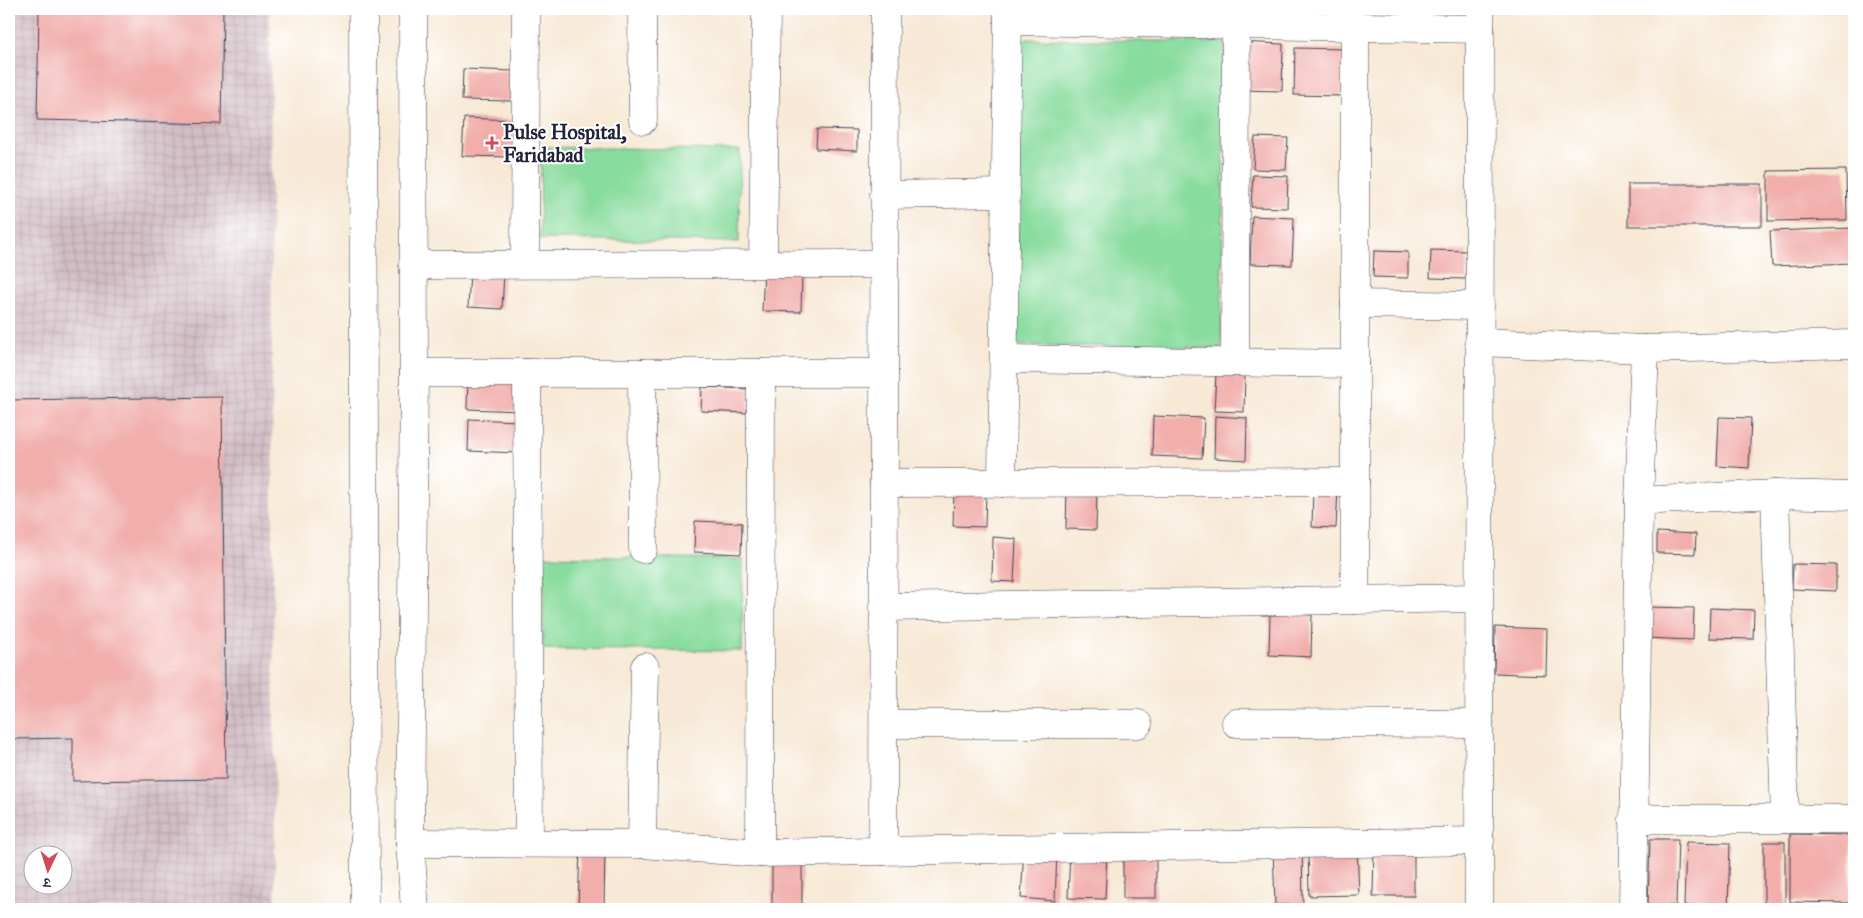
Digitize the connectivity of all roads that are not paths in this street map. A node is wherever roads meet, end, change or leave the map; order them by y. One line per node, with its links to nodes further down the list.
1 (363, 9): 55 (street)
2 (413, 9): 14 (street)
3 (526, 9): 15 (street)
4 (642, 9): 11 (street)
5 (766, 9): 16 (street)
6 (885, 9): 13 (street)
7 (1008, 15): 9 (street); 12 (street)
8 (1480, 19): 10 (street); 19 (street)
9 (1236, 25): 10 (street); 24 (street)
10 (1355, 27): 18 (street)
11 (643, 120)
12 (1006, 193): 13 (street); 23 (street)
13 (884, 194): 17 (street)
14 (413, 264): 15 (street); 26 (street)
15 (525, 264): 16 (street)
16 (763, 264): 17 (street)
17 (884, 264): 30 (street)
18 (1355, 304): 19 (street); 25 (street)
19 (1480, 306): 20 (street)
20 (1480, 342): 22 (street); 38 (street)
21 (1854, 344): 22 (street)
22 (1645, 349): 36 (street)
23 (1004, 359): 24 (street); 33 (street)
24 (1235, 362): 25 (street)
25 (1355, 364): 31 (street)
26 (414, 373): 27 (street); 50 (street)
27 (527, 373): 28 (street); 51 (street)
28 (642, 373): 29 (street); 37 (street)
29 (761, 373): 30 (street); 54 (street)
30 (884, 374): 32 (street)
31 (1355, 482): 33 (street); 39 (street)
32 (884, 483): 33 (street); 40 (street)
33 (1002, 483)
34 (1775, 494): 35 (street); 36 (street); 47 (street)
35 (1854, 496)
36 (1639, 501): 46 (street)
37 (643, 549)
38 (1479, 598): 39 (street); 45 (street)
39 (1354, 600): 40 (street)
40 (883, 607): 43 (street)
41 (645, 668): 52 (street)
42 (1236, 723): 45 (street)
43 (884, 724): 44 (street); 53 (street)
44 (1138, 724)
45 (1479, 724): 49 (street)
46 (1633, 819): 47 (street); 58 (street)
47 (1785, 819): 48 (street)
48 (1854, 819)
49 (1480, 840): 53 (street); 57 (street)
50 (410, 843): 51 (street); 56 (street)
51 (528, 843): 52 (street)
52 (642, 844): 54 (street)
53 (883, 851): 54 (street)
54 (760, 854)
55 (365, 909)
56 (415, 909)
57 (1479, 909)
58 (1633, 909)

